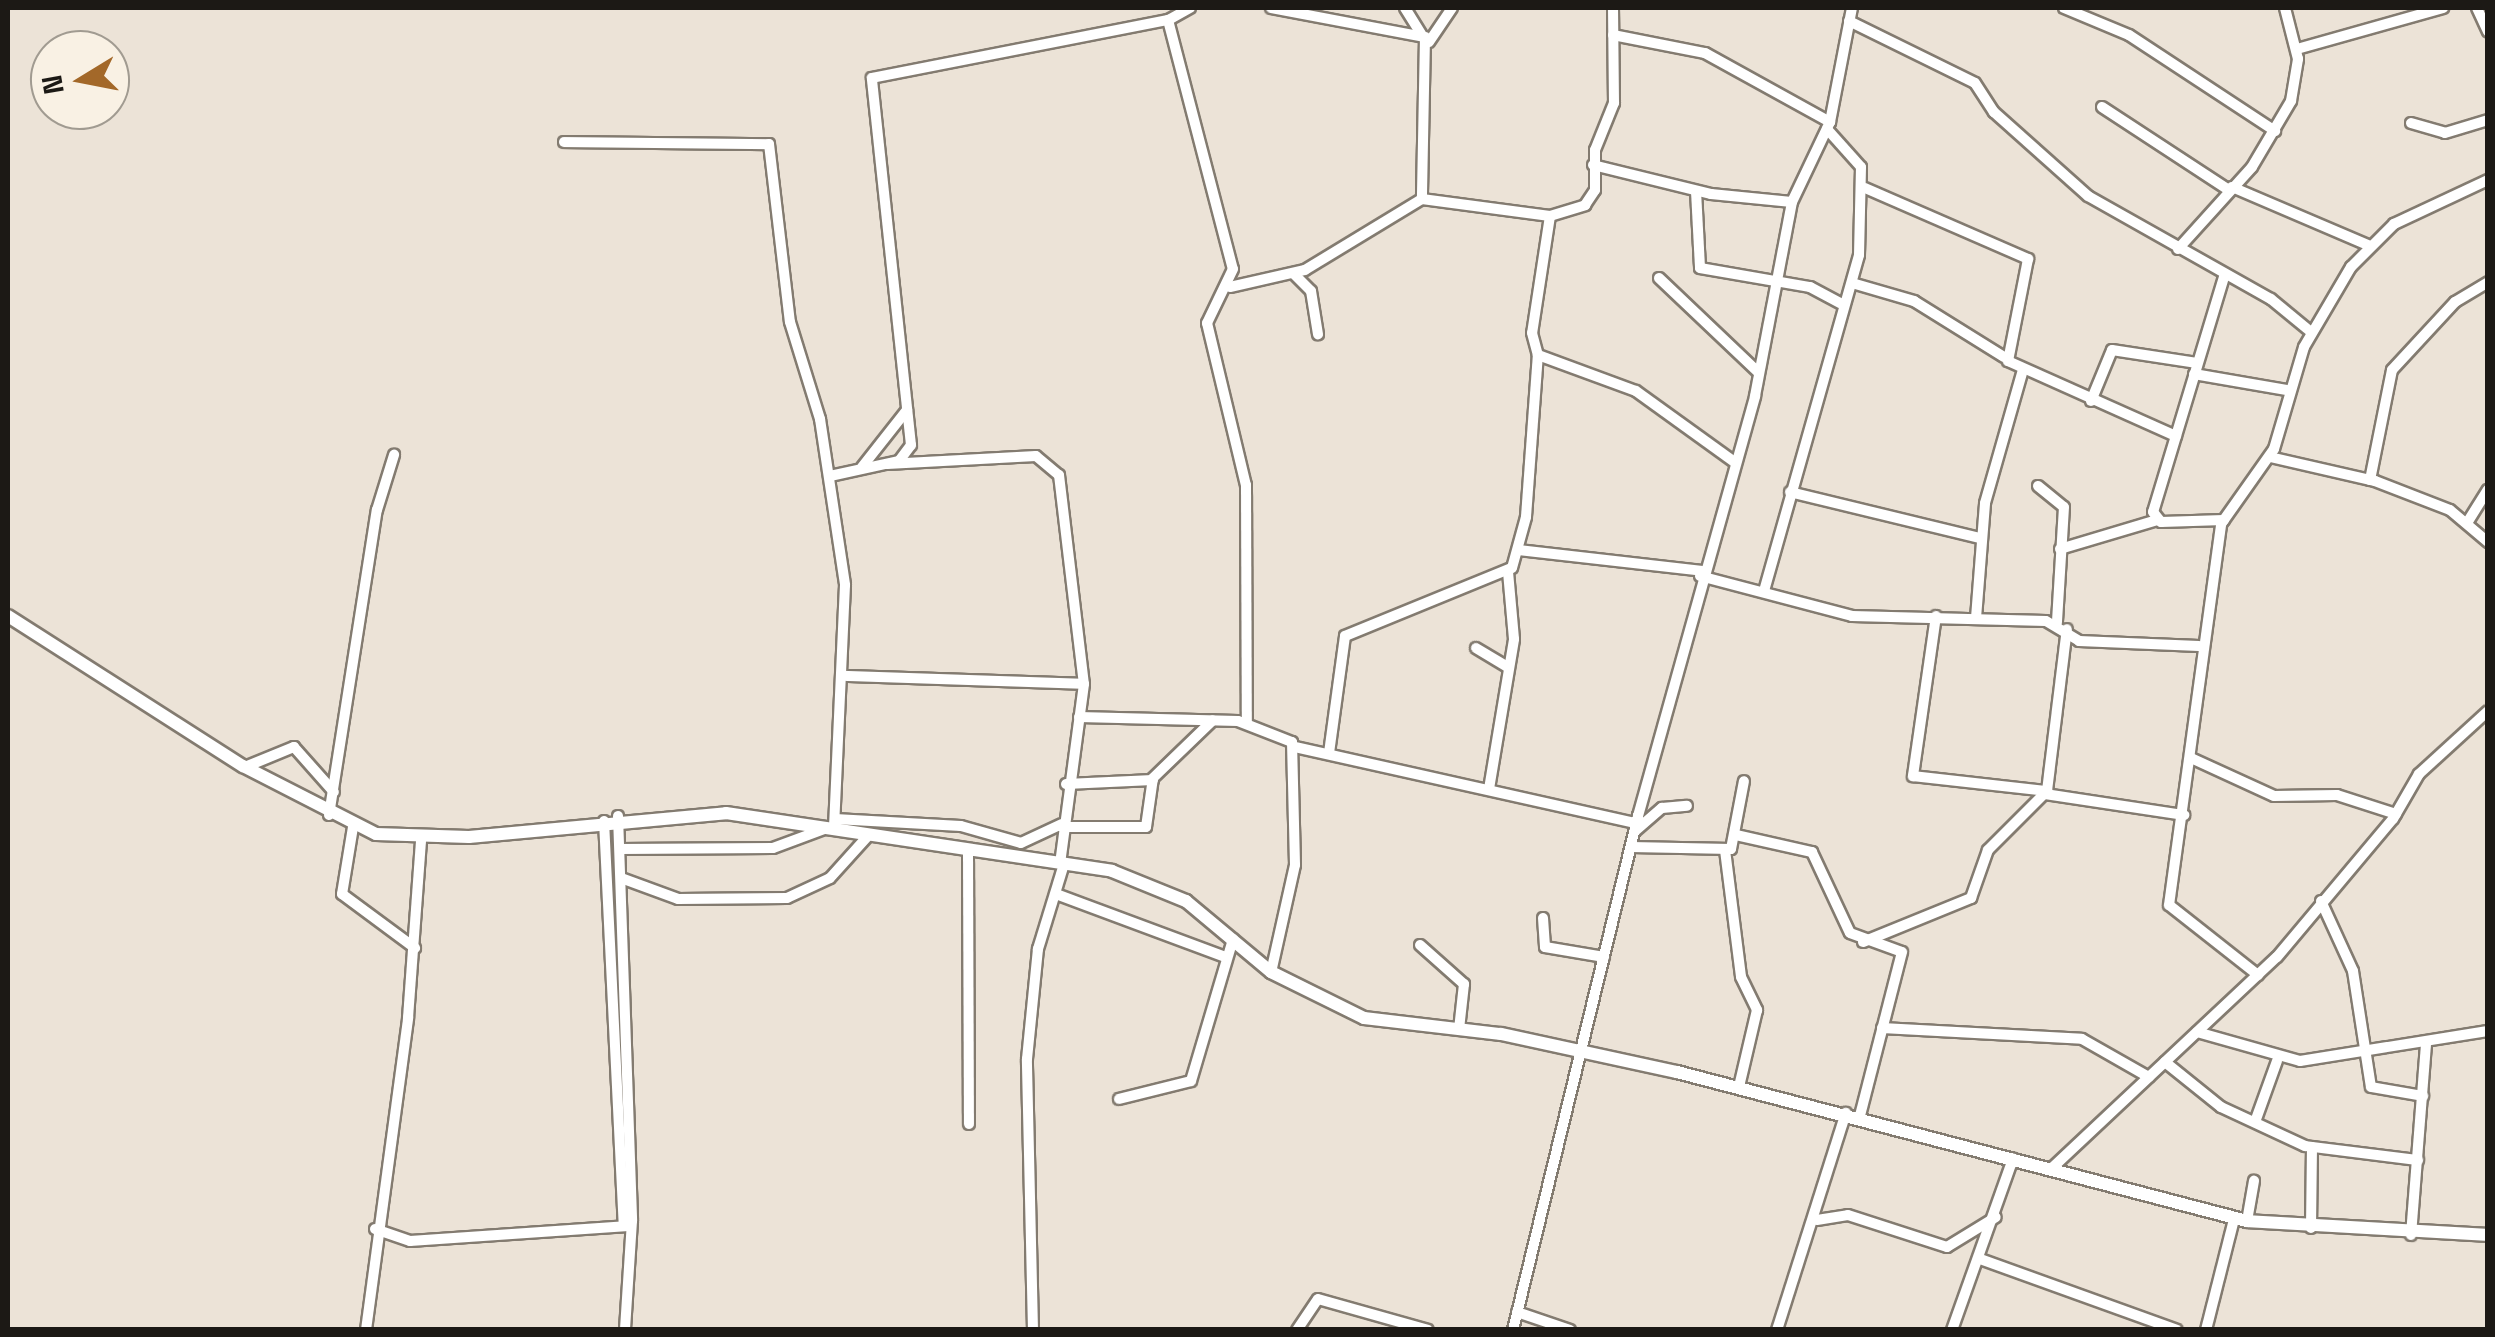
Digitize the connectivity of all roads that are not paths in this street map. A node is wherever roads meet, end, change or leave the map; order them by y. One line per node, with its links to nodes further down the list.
1 (1156, 8): 12 (street)
2 (1190, 8): 12 (street)
3 (1272, 8): 16 (street)
4 (1405, 8): 16 (street)
5 (1452, 8): 16 (street)
6 (1613, 8): 15 (street)
7 (1852, 8): 13 (street)
8 (2064, 8): 22 (street)
9 (2285, 8): 17 (street)
10 (2443, 8): 17 (street)
11 (2477, 8): 14 (street)
12 (1163, 20): 40 (street); 51 (street)
13 (1849, 21): 21 (street); 33 (street)
14 (2488, 32)
15 (1613, 35): 21 (street); 24 (street)
16 (1425, 38): 29 (street)
17 (2297, 49): 22 (street)
18 (2102, 107): 27 (street)
19 (2488, 120): 20 (street)
20 (2411, 122)
21 (1829, 126): 26 (street); 30 (street)
22 (2275, 131): 27 (street)
23 (564, 142): 58 (street)
24 (1593, 165): 28 (street); 31 (street)
25 (2488, 180): 32 (street)
26 (1864, 188): 38 (street); 45 (street)
27 (2230, 189): 32 (street); 33 (street)
28 (1696, 191): 30 (street); 39 (street)
29 (1422, 199): 31 (street); 34 (street)
30 (1792, 202): 39 (street)
31 (1550, 216): 44 (street)
32 (2368, 245): 42 (street)
33 (2178, 249): 35 (street)
34 (1294, 274): 40 (street); 43 (street)
35 (2224, 277): 42 (street); 46 (street)
36 (1659, 278): 48 (street)
37 (2488, 282): 59 (street)
38 (1852, 283): 41 (street); 45 (street)
39 (1778, 284): 41 (street); 48 (street)
40 (1230, 287): 85 (street)
41 (1840, 302): 62 (street)
42 (2311, 332): 49 (street)
43 (1318, 334)
44 (1538, 355): 55 (street); 68 (street)
45 (2004, 357): 47 (street)
46 (2195, 368): 49 (street); 50 (street); 52 (street)
47 (2023, 370): 50 (street); 66 (street)
48 (1758, 372): 55 (street)
49 (2287, 390): 54 (street)
50 (2090, 401): 52 (street)
51 (907, 410): 56 (street); 57 (street)
52 (2176, 436): 63 (street)
53 (394, 455): 94 (street)
54 (2270, 457): 59 (street); 64 (street)
55 (1733, 461): 71 (street)
56 (886, 464): 57 (street); 81 (street)
57 (858, 470): 58 (street)
58 (830, 476): 80 (street)
59 (2370, 480): 65 (street)
60 (2038, 486): 69 (street)
61 (2488, 490): 65 (street)
62 (1790, 492): 66 (street); 72 (street)
63 (2157, 520): 64 (street); 69 (street)
64 (2224, 520): 77 (street)
65 (2466, 523): 67 (street)
66 (1980, 538): 75 (street)
67 (2488, 542)
68 (1519, 550): 70 (street); 71 (street)
69 (2060, 550): 76 (street)
70 (1508, 572): 79 (street); 87 (street)
71 (1701, 574): 72 (street); 105 (street)
72 (1764, 591): 74 (street)
73 (8, 616): 89 (street)
74 (1936, 616): 75 (street); 95 (street)
75 (1976, 618): 76 (street)
76 (2062, 626): 77 (street); 95 (street)
77 (2200, 646): 88 (street)
78 (1476, 648): 79 (street)
79 (1508, 667): 93 (street)
80 (846, 676): 81 (street); 102 (street)
81 (1084, 684): 83 (street)
82 (2488, 711): 97 (street)
83 (1078, 717): 84 (street); 92 (street)
84 (1214, 720): 85 (street); 90 (street)
85 (1247, 723): 86 (street)
86 (1294, 747): 87 (street); 124 (street)
87 (1329, 753): 93 (street)
88 (2191, 758): 97 (street); 99 (street)
89 (246, 767): 94 (street); 98 (street)
90 (1153, 780): 92 (street); 103 (street)
91 (1744, 781): 106 (street)
92 (1066, 784): 103 (street)
93 (1489, 789): 105 (street)
94 (334, 792): 98 (street)
95 (2046, 792): 99 (street); 119 (street)
96 (1687, 806): 105 (street)
97 (2396, 814): 116 (street)
98 (329, 815): 104 (street)
99 (2184, 815): 125 (street)
100 (618, 816): 101 (street); 102 (street); 110 (street)
101 (603, 818): 108 (street); 150 (street)
102 (832, 825): 103 (street); 107 (street); 110 (street)
103 (1062, 826): 113 (street)
104 (353, 827): 108 (street); 121 (street)
105 (1635, 827): 109 (street)
106 (1736, 835): 111 (street); 119 (street)
107 (867, 837): 112 (street); 114 (street)
108 (421, 839): 121 (street)
109 (1631, 848): 111 (street); 123 (street)
110 (620, 850): 114 (street)
111 (1725, 850): 136 (street)
112 (968, 852): 113 (street); 141 (street)
113 (1062, 864): 115 (street); 118 (street)
114 (622, 878): 150 (street)
115 (1056, 894): 122 (street); 159 (street)
116 (2321, 901): 125 (street); 131 (street)
117 (1543, 918): 123 (street)
118 (1233, 940): 122 (street); 124 (street)
119 (1863, 942): 126 (street)
120 (1420, 946): 127 (street)
121 (415, 948): 152 (street)
122 (1225, 956): 138 (street)
123 (1604, 957): 132 (street)
124 (1270, 972): 127 (street)
125 (2258, 976): 129 (street)
126 (1882, 1028): 135 (street); 139 (street)
127 (1459, 1029): 132 (street)
128 (2488, 1031): 130 (street)
129 (2197, 1032): 133 (street); 134 (street)
130 (2426, 1043): 131 (street); 137 (street)
131 (2369, 1052): 133 (street); 137 (street)
132 (1584, 1058): 136 (street); 156 (street)
133 (2277, 1061): 140 (street)
134 (2165, 1062): 135 (street); 140 (street)
135 (2149, 1077): 145 (street)
136 (1739, 1087): 139 (street)
137 (2423, 1096): 144 (street)
138 (1119, 1099)
139 (1854, 1114): 143 (street); 148 (street)
140 (2255, 1122): 142 (street)
141 (969, 1124)
142 (2312, 1147): 144 (street); 151 (street)
143 (2012, 1159): 145 (street); 147 (street)
144 (2418, 1160): 153 (street)
145 (2052, 1168): 149 (street)
146 (2254, 1181): 149 (street)
147 (1996, 1217): 148 (street); 155 (street)
148 (1818, 1220): 164 (street)
149 (2241, 1220): 151 (street); 167 (street)
150 (628, 1226): 152 (street); 158 (street)
151 (2311, 1228): 153 (street)
152 (375, 1229): 157 (street)
153 (2411, 1235): 154 (street)
154 (2488, 1235)
155 (1980, 1259): 165 (street); 166 (street)
156 (1517, 1312): 162 (street); 163 (street)
157 (366, 1330)
158 (624, 1330)
159 (1034, 1330)
160 (1297, 1330): 161 (street)
161 (1428, 1330)
162 (1513, 1330)
163 (1570, 1330)
164 (1777, 1330)
165 (1952, 1330)
166 (2177, 1330)
167 (2206, 1330)

